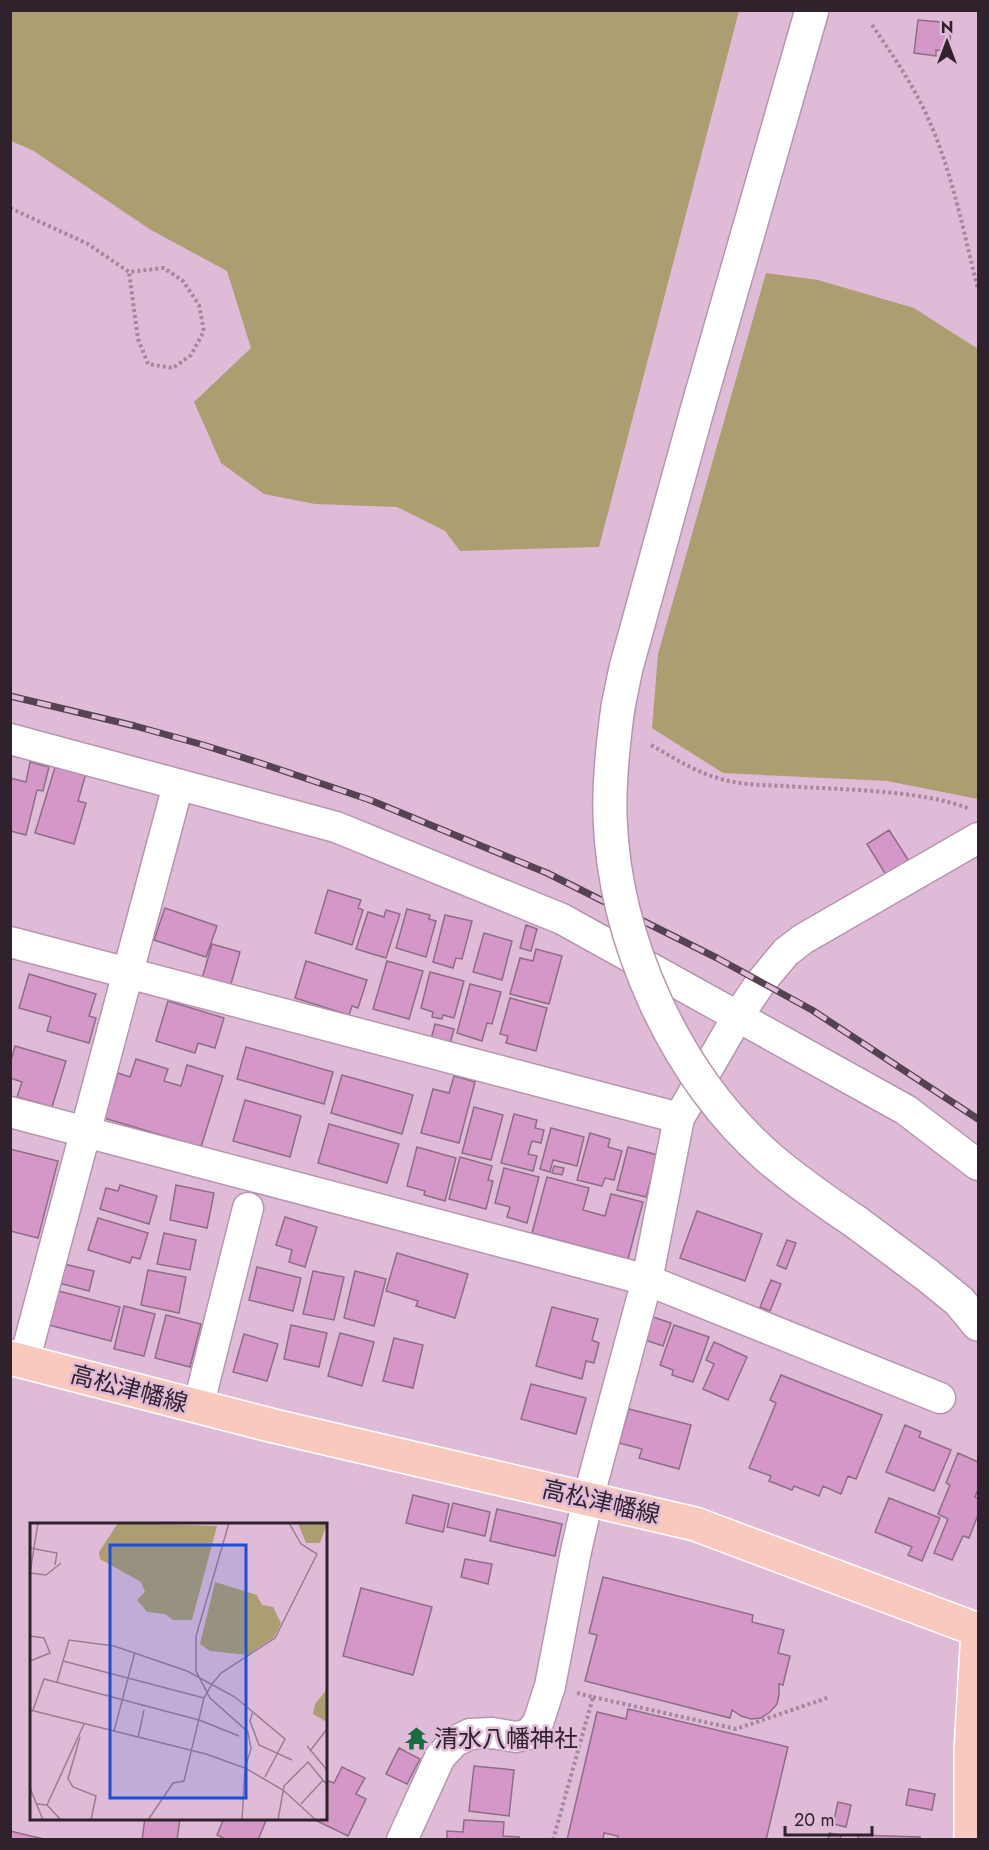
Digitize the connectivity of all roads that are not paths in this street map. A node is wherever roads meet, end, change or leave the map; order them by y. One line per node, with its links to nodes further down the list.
1 (812, 10): 14 (street, bridge)
2 (10, 739): 3 (street)
3 (178, 784): 6 (street); 7 (street)
4 (978, 838): 7 (street)
5 (10, 942): 6 (street)
6 (128, 973): 9 (street); 10 (street)
7 (738, 1016): 9 (street); 11 (street)
8 (10, 1112): 10 (street)
9 (679, 1118): 13 (street)
10 (85, 1131): 13 (street); 15 (street)
11 (978, 1165)
12 (248, 1208): 17 (street)
13 (647, 1280): 16 (street); 18 (street)
14 (978, 1324)
15 (17, 1360): 17 (main road, 高松津幡線)
16 (940, 1398)
17 (198, 1407): 18 (main road, 高松津幡線)
18 (588, 1498): 19 (main road, 高松津幡線); 20 (street)
19 (978, 1630): 21 (main road, 高松津幡線)
20 (402, 1839)
21 (971, 1839)

